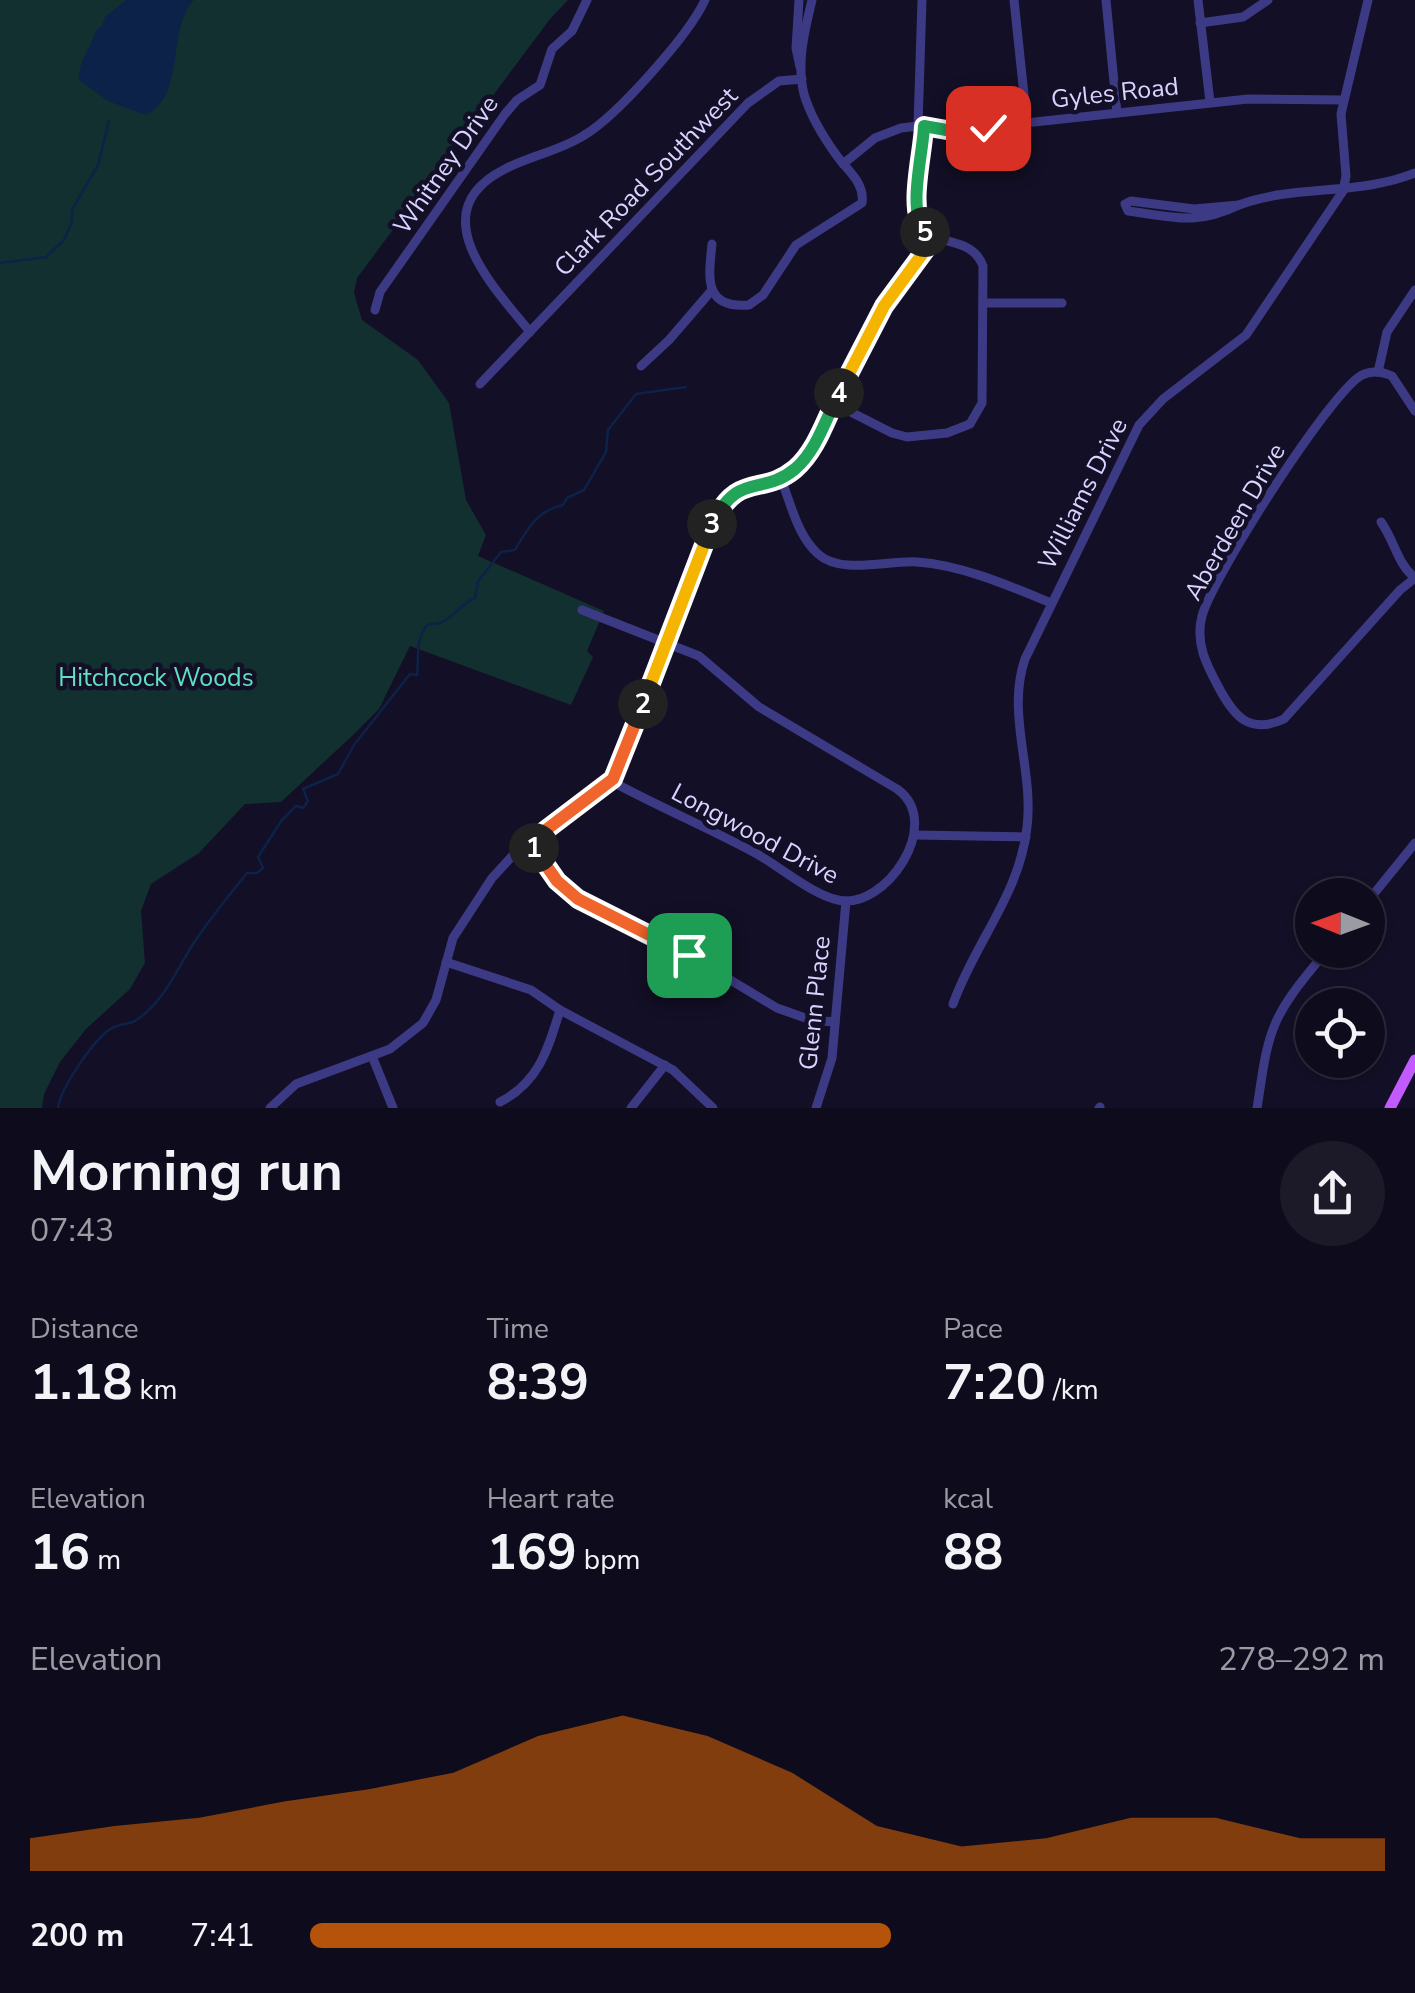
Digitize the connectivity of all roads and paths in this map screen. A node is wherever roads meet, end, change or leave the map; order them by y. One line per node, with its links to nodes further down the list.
1 (587, 0): 28 (street, Whitney Drive)
2 (705, 0): 29 (street)
3 (798, 0): 12 (street)
4 (812, 0): 12 (street)
5 (922, 0): 17 (street)
6 (1014, 0): 16 (street)
7 (1106, 0): 15 (street)
8 (1198, 0): 11 (street)
9 (1268, 0): 11 (street)
10 (1368, 0): 13 (street)
11 (1200, 23): 14 (street)
12 (802, 76): 18 (street); 29 (street, Clark Road Southwest)
13 (1343, 100): 14 (street, Gyles Road); 20 (street)
14 (1210, 102): 15 (street, Gyles Road)
15 (1117, 113): 16 (street, Gyles Road)
16 (1027, 123): 17 (street, Gyles Road)
17 (922, 126): 18 (street, Gyles Road); 22 (street)
18 (843, 164): 24 (street)
19 (1415, 173): 20 (street)
20 (1344, 188): 21 (street); 38 (street, Williams Drive)
21 (1239, 205): 21 (street)
22 (934, 238): 26 (street); 33 (street)
23 (712, 244): 24 (street)
24 (712, 290): 30 (street)
25 (1415, 290): 31 (street)
26 (983, 302): 27 (street); 33 (street)
27 (1062, 303)
28 (375, 310)
29 (530, 332): 32 (street, Clark Road Southwest)
30 (641, 366)
31 (1378, 372): 34 (street); 37 (street, Aberdeen Drive)
32 (480, 384)
33 (833, 403): 35 (street)
34 (1415, 412)
35 (780, 477): 38 (street); 40 (street)
36 (1381, 522): 37 (street)
37 (1414, 576)
38 (1051, 604): 43 (street, Williams Drive)
39 (582, 610): 40 (street)
40 (666, 640): 41 (street); 42 (street)
41 (611, 781): 44 (street); 47 (street, Longwood Drive)
42 (915, 835): 43 (street); 47 (street, Longwood Drive)
43 (1026, 837): 50 (street, Williams Drive)
44 (530, 842): 48 (street); 52 (street)
45 (1415, 844): 46 (street)
46 (1385, 880)
47 (846, 901): 52 (street, Glenn Place)
48 (446, 962): 51 (street); 53 (street)
49 (1313, 968): 62 (street)
50 (953, 1004)
51 (560, 1010): 55 (street); 56 (street)
52 (835, 1022): 61 (street, Glenn Place)
53 (372, 1056): 57 (street); 58 (street)
54 (1415, 1060): 63 (main road)
55 (664, 1065): 59 (street); 60 (street)
56 (500, 1102)
57 (270, 1108)
58 (393, 1108)
59 (631, 1108)
60 (713, 1108)
61 (816, 1108)
62 (1257, 1108)
63 (1390, 1108)

